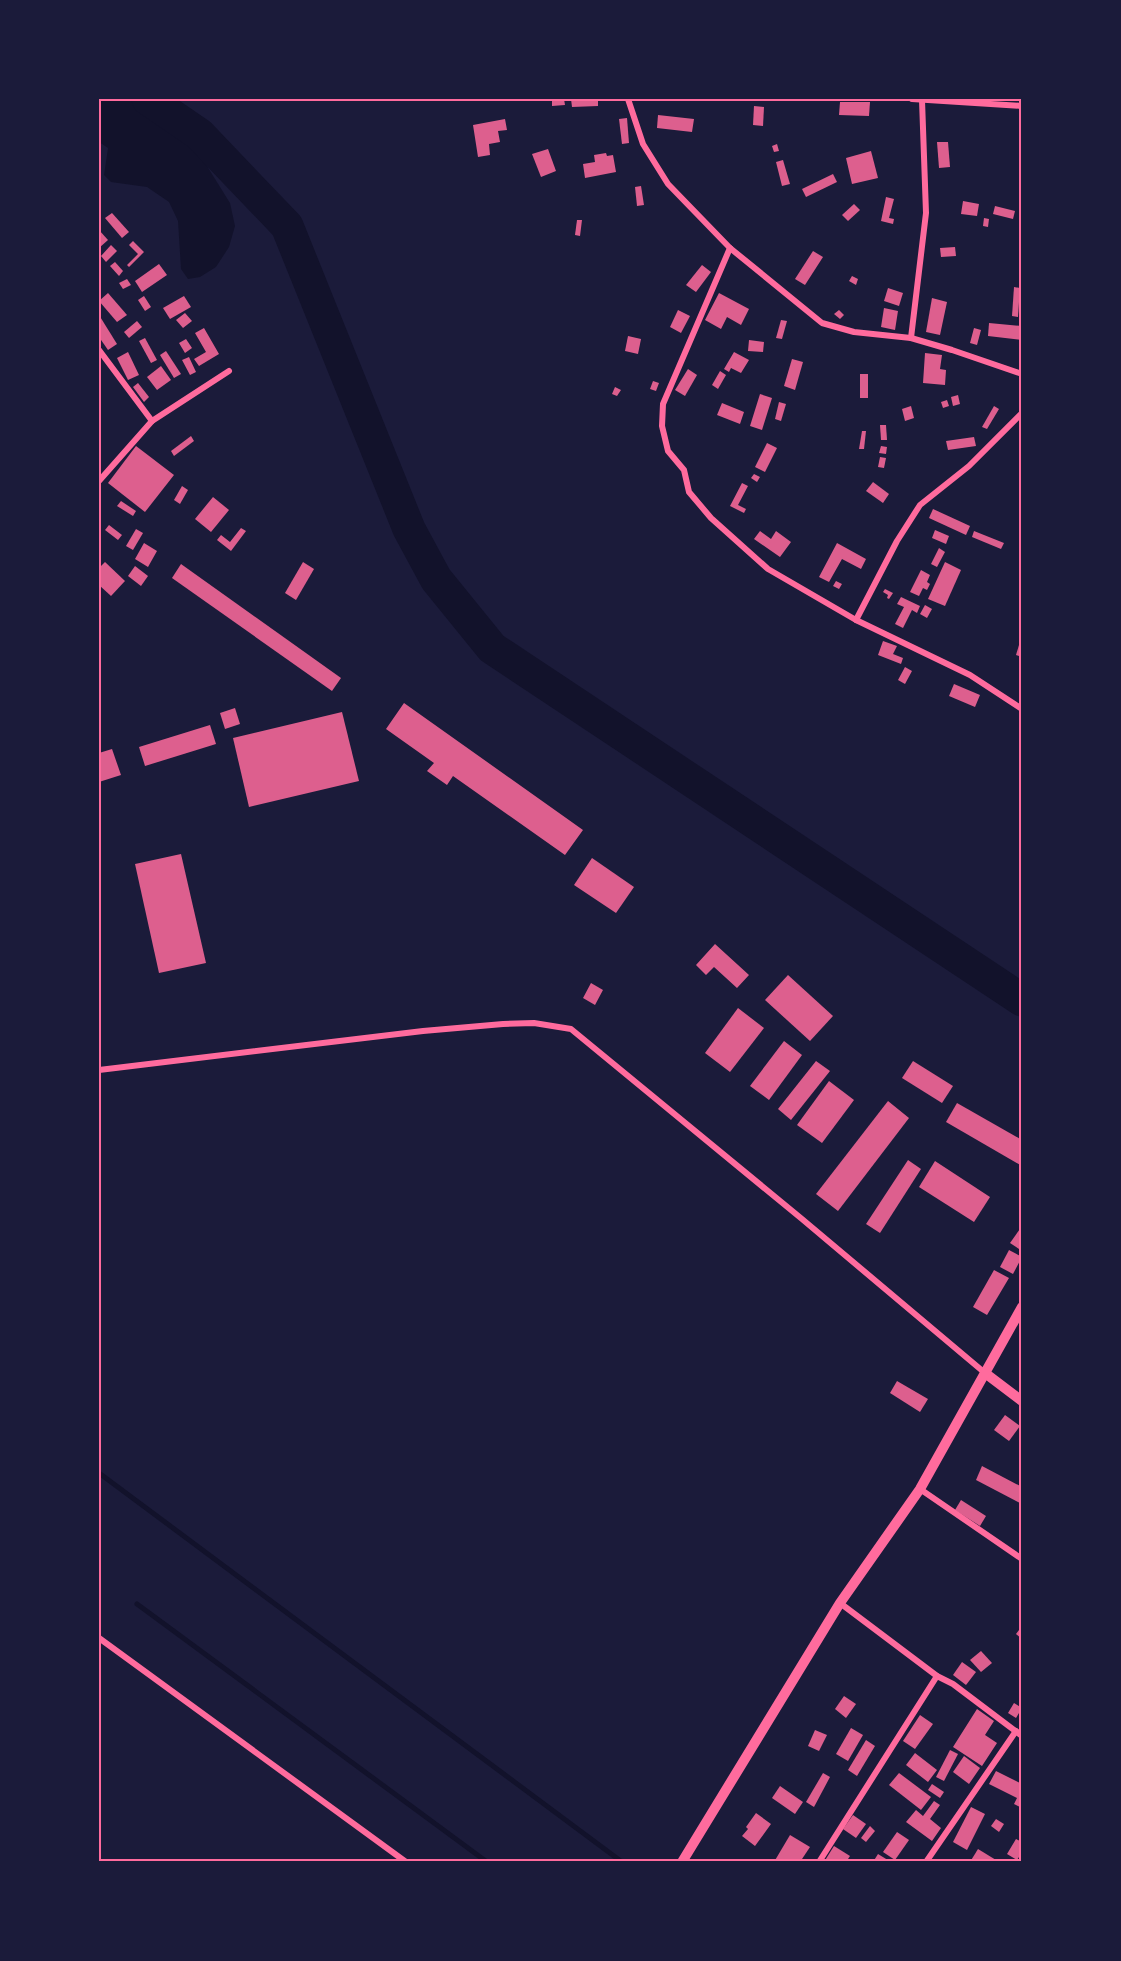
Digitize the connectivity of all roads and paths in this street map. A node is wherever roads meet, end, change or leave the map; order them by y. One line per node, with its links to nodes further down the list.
1 (628, 99): 5 (street)
2 (912, 99): 3 (street)
3 (922, 100): 4 (street); 6 (street)
4 (1022, 106)
5 (730, 248): 6 (street); 13 (street)
6 (911, 338): 9 (street)
7 (99, 350): 11 (street)
8 (229, 371): 11 (street)
9 (1022, 374)
10 (1022, 413): 13 (street)
11 (152, 422): 12 (street)
12 (99, 481)
13 (856, 620): 14 (street)
14 (1022, 709)
15 (99, 1070): 17 (street)
16 (1022, 1306): 17 (street)
17 (985, 1373): 18 (street); 19 (street)
18 (1022, 1401)
19 (920, 1489): 20 (street); 21 (street)
20 (1022, 1560)
21 (840, 1603): 23 (street); 26 (street)
22 (99, 1638): 25 (street)
23 (938, 1676): 24 (street); 27 (street)
24 (1019, 1733): 28 (street)
25 (406, 1862)
26 (682, 1862)
27 (819, 1862)
28 (926, 1862)

